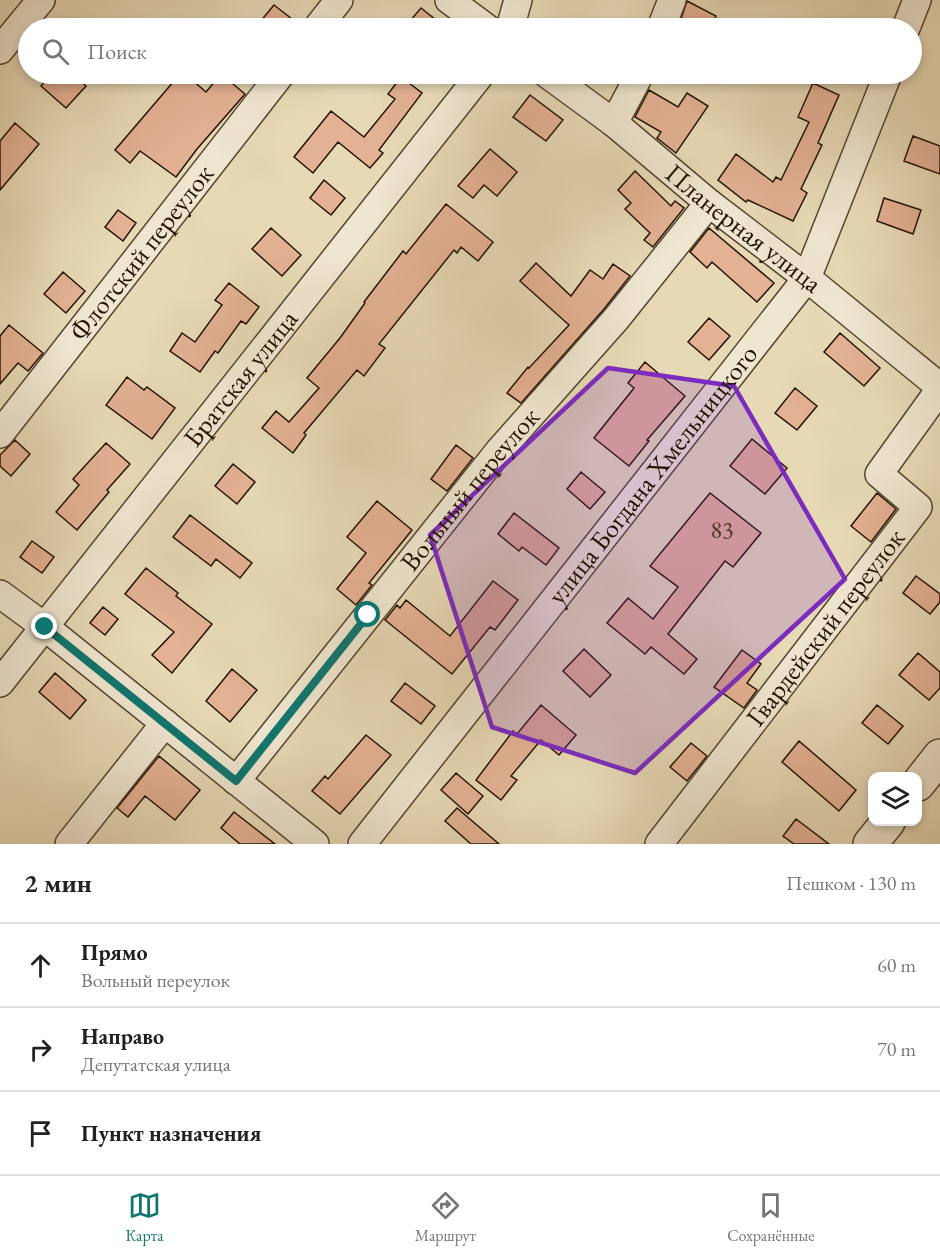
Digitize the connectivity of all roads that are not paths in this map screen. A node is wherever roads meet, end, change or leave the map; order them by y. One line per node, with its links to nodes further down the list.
1 (41, 0): 7 (street)
2 (339, 0): 8 (street)
3 (449, 0): 9 (street)
4 (518, 0): 10 (street)
5 (672, 0): 11 (street)
6 (917, 0): 12 (street)
7 (26, 18)
8 (325, 18)
9 (473, 18)
10 (513, 18)
11 (665, 18)
12 (910, 18)
13 (18, 28): 14 (street)
14 (0, 50)
15 (273, 84): 24 (street, Флотский переулок)
16 (474, 84): 26 (street, Братская улица)
17 (561, 84): 20 (street, Планерная улица)
18 (635, 84): 20 (street)
19 (884, 84): 22 (street, улица Богдана Хмельницкого)
20 (614, 123): 21 (street, Планерная улица)
21 (709, 203): 22 (street, Планерная улица); 31 (street, Вольный переулок)
22 (807, 278): 23 (street, Планерная улица); 35 (street, улица Богдана Хмельницкого)
23 (940, 388): 36 (street, Гвардейский переулок)
24 (0, 434)
25 (0, 594): 26 (street)
26 (45, 627): 27 (street, Братская улица); 28 (street)
27 (0, 683)
28 (165, 723): 31 (street); 33 (street)
29 (940, 756): 30 (street)
30 (922, 779)
31 (236, 781): 34 (street)
32 (885, 826): 37 (street)
33 (69, 844)
34 (315, 844)
35 (362, 844)
36 (659, 844)
37 (870, 844)

